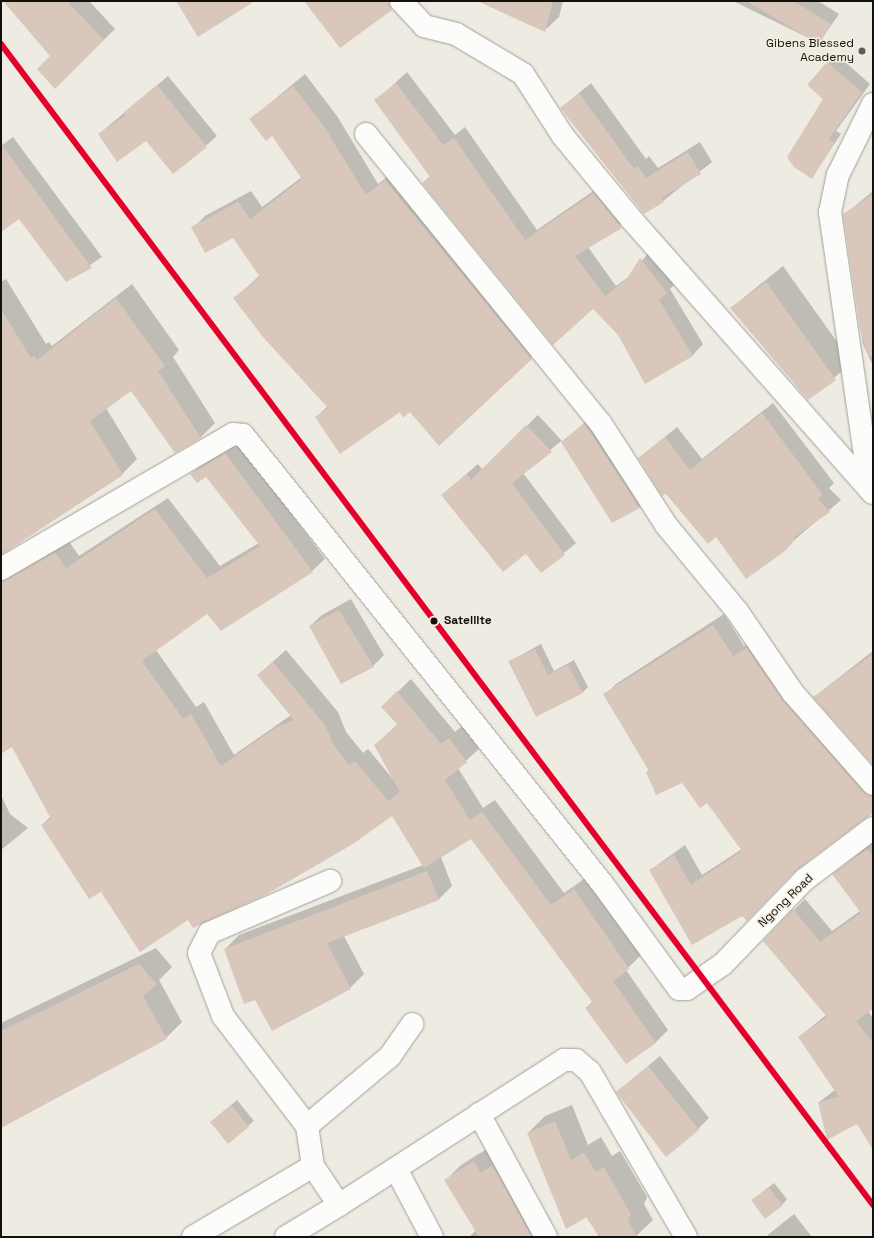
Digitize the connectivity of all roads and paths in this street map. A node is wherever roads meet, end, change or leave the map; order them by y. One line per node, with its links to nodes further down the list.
1 (401, 1): 4 (street)
2 (873, 104): 4 (street)
3 (366, 134): 6 (street)
4 (872, 491)
5 (1, 569): 7 (street, Ngong Road)
6 (873, 784)
7 (873, 828)
8 (330, 881): 11 (street)
9 (412, 1024): 11 (street)
10 (479, 1114): 13 (street); 18 (street); 19 (street)
11 (307, 1126): 12 (street)
12 (313, 1166): 14 (street); 15 (street)
13 (396, 1169): 14 (street); 17 (street)
14 (339, 1205): 16 (street)
15 (193, 1237)
16 (286, 1237)
17 (432, 1237)
18 (546, 1237)
19 (686, 1237)

